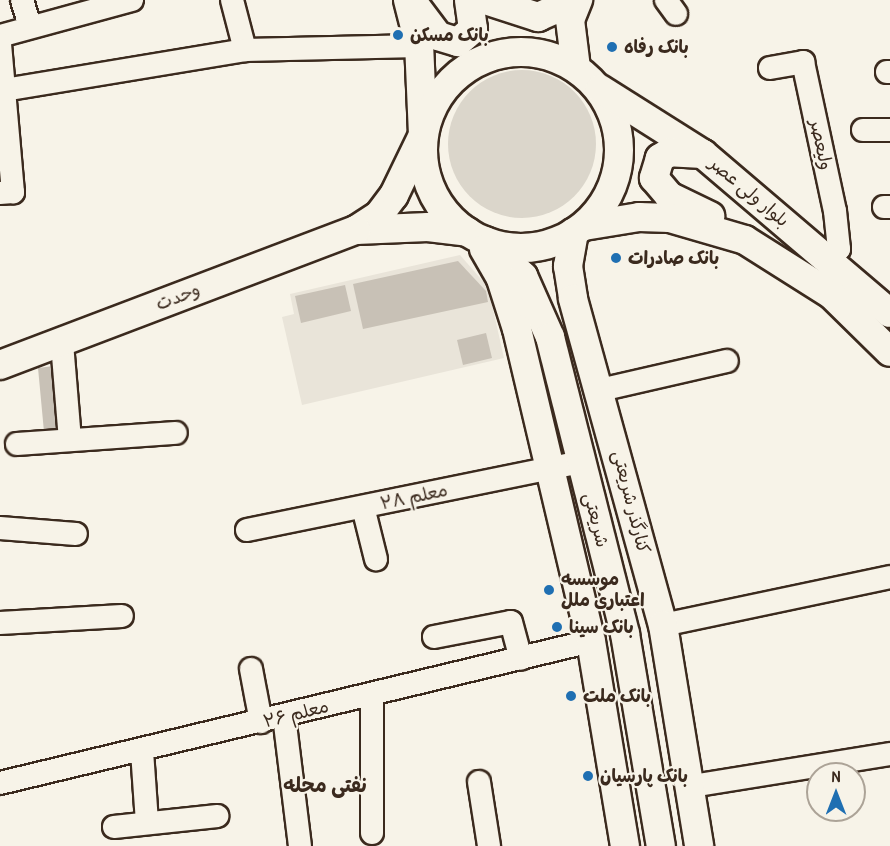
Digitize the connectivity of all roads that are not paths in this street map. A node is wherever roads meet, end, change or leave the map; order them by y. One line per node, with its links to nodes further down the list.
1 (22, 0): 8 (street)
2 (132, 0): 8 (street)
3 (232, 0): 12 (street)
4 (410, 0): 5 (main road); 11 (main road)
5 (469, 0): 13 (main road)
6 (485, 0): 7 (main road)
7 (577, 0): 14 (main road)
8 (30, 27): 9 (street)
9 (0, 36)
10 (0, 44): 17 (street)
11 (419, 46): 12 (street); 20 (main road)
12 (245, 50): 17 (street)
13 (551, 56): 14 (main road); 20 (main road)
14 (576, 68): 16 (main road)
15 (770, 68): 27 (street, ولیعصر)
16 (597, 87): 21 (main road, بلوار ولی عصر); 23 (main road)
17 (4, 90): 22 (street)
18 (863, 130): 19 (street)
19 (890, 130)
20 (423, 135): 24 (main road, وحدت); 25 (main road)
21 (703, 154): 26 (main road); 27 (main road, بلوار ولی عصر)
22 (0, 193)
23 (579, 229): 25 (main road); 26 (main road, بلوار ولی عصر); 29 (main road); 34 (main road, کنارگذر شریعتی)
24 (356, 230): 25 (main road, وحدت); 30 (main road, وحدت)
25 (476, 237): 29 (main road); 39 (main road)
26 (764, 248): 31 (main road, بلوار ولی عصر)
27 (830, 260): 28 (main road, بلوار ولی عصر)
28 (890, 313)
29 (550, 337): 38 (main road, شریعتی)
30 (62, 343): 33 (main road, وحدت); 36 (street)
31 (890, 352)
32 (727, 361): 34 (street)
33 (0, 365)
34 (600, 390): 48 (main road, کنارگذر شریعتی)
35 (176, 433): 36 (street)
36 (70, 440): 37 (street)
37 (17, 444)
38 (582, 462): 39 (street, معلم ۲۸); 68 (main road, شریعتی)
39 (550, 468): 40 (street, معلم ۲۸); 50 (main road)
40 (363, 507): 42 (street, معلم ۲۸); 44 (street)
41 (0, 528): 43 (street)
42 (247, 530)
43 (76, 534)
44 (376, 559)
45 (890, 577): 48 (street)
46 (122, 616): 47 (street)
47 (0, 622)
48 (663, 625): 60 (main road, کنارگذر شریعتی)
49 (434, 637): 51 (street)
50 (591, 641): 51 (street, معلم ۲۶); 67 (main road)
51 (521, 659): 53 (street, معلم ۲۶)
52 (251, 669): 55 (street)
53 (372, 695): 54 (street, معلم ۲۶); 64 (street)
54 (284, 717): 55 (street, معلم ۲۶); 65 (street)
55 (261, 722): 56 (street, معلم ۲۶)
56 (142, 751): 59 (street, معلم ۲۶); 62 (street)
57 (890, 754): 60 (street)
58 (479, 782): 66 (street)
59 (0, 783)
60 (692, 786): 69 (main road, کنارگذر شریعتی)
61 (217, 816): 62 (street)
62 (147, 823): 63 (street)
63 (114, 827)
64 (372, 833)
65 (300, 846)
66 (489, 846)
67 (626, 846)
68 (661, 846)
69 (699, 846)

